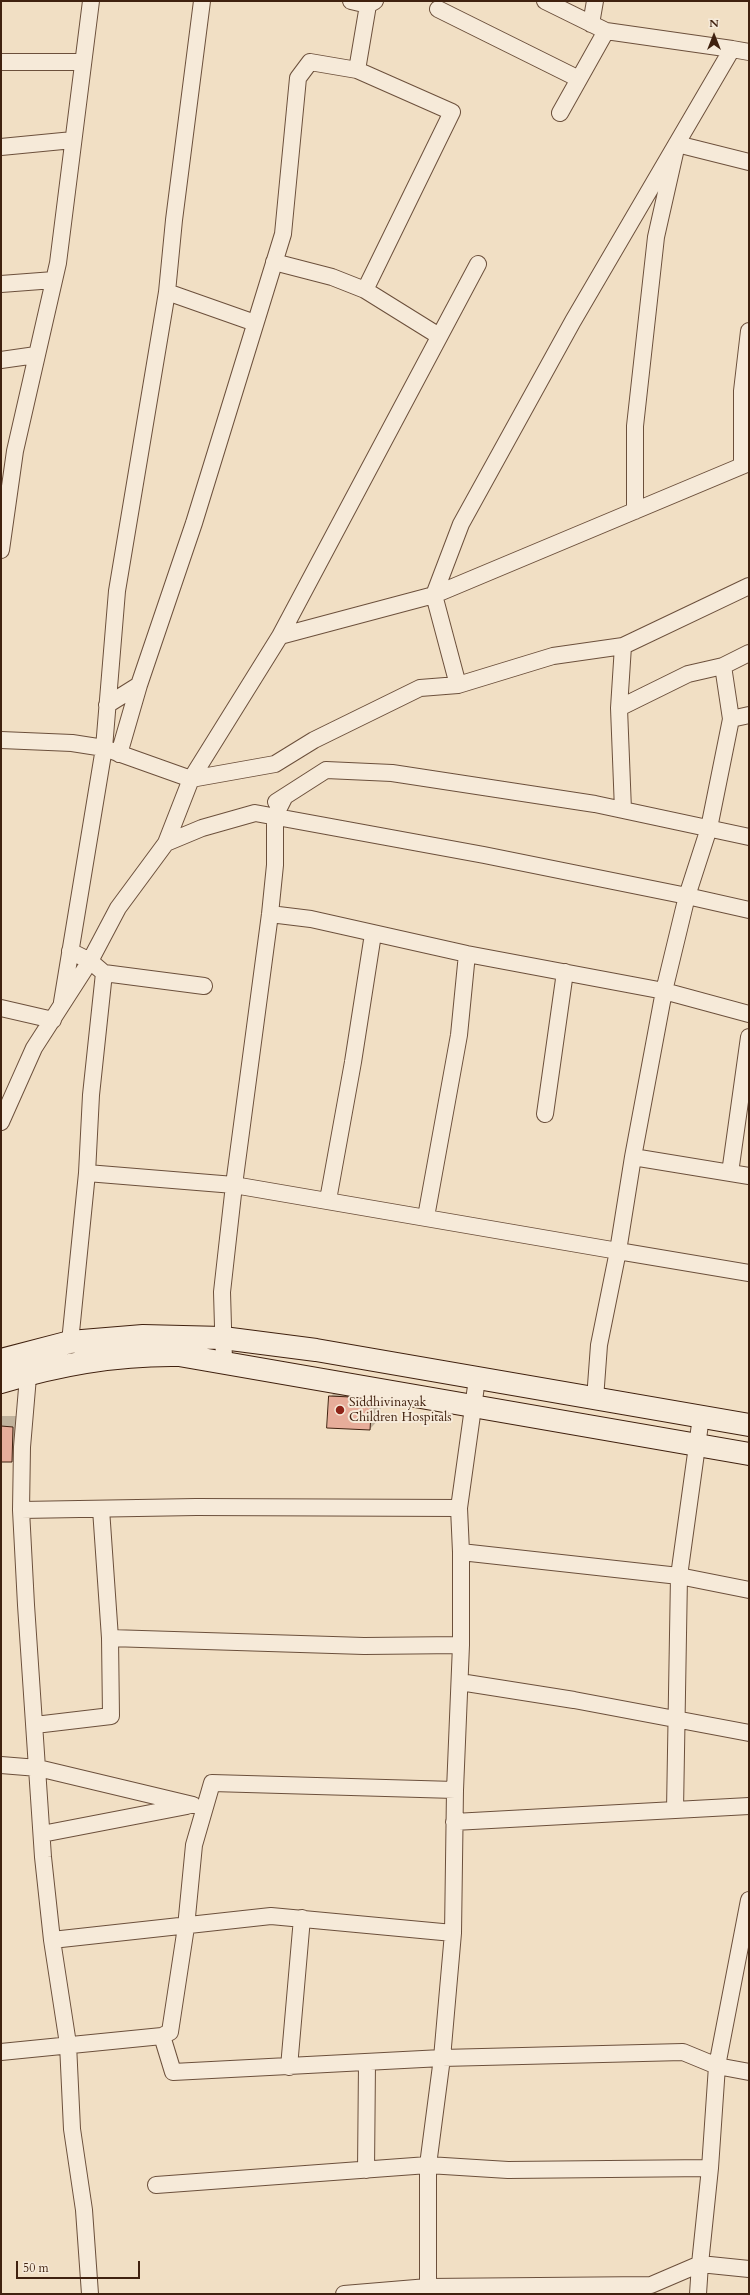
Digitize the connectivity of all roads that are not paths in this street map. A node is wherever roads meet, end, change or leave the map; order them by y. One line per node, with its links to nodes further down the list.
1 (91, 1): 13 (street)
2 (202, 1): 28 (street)
3 (351, 1): 6 (street)
4 (545, 1): 8 (street)
5 (595, 1): 8 (street)
6 (372, 3): 14 (street)
7 (438, 9): 15 (street)
8 (591, 24): 9 (street)
9 (606, 31): 10 (street); 15 (street)
10 (732, 49): 11 (street); 18 (street)
11 (749, 52)
12 (1, 62): 13 (street)
13 (83, 62): 17 (street)
14 (357, 70): 23 (street); 27 (street)
15 (579, 79): 16 (street)
16 (560, 112)
17 (73, 140): 19 (street); 25 (street)
18 (677, 144): 20 (street); 21 (street); 22 (street)
19 (1, 147)
20 (749, 162)
21 (644, 199): 22 (street); 39 (street)
22 (656, 237): 36 (street)
23 (274, 262): 27 (street); 29 (street)
24 (478, 264): 31 (street)
25 (54, 280): 26 (street); 32 (street)
26 (1, 284)
27 (365, 290): 31 (street)
28 (167, 292): 29 (street); 46 (street)
29 (255, 323): 44 (street)
30 (749, 331): 34 (street)
31 (439, 336): 40 (street)
32 (36, 355): 33 (street); 35 (street)
33 (1, 360)
34 (746, 465): 36 (street)
35 (6, 481): 37 (street)
36 (635, 511): 39 (street)
37 (1, 550)
38 (749, 586): 41 (street)
39 (434, 594): 40 (street); 45 (street)
40 (280, 636): 53 (street)
41 (623, 646): 45 (street); 47 (street)
42 (749, 653): 43 (street)
43 (722, 666): 47 (street); 49 (street)
44 (139, 685): 46 (street); 52 (street)
45 (458, 685): 53 (street)
46 (107, 705): 51 (street)
47 (619, 708): 55 (street)
48 (749, 715): 49 (street)
49 (731, 719): 58 (street)
50 (1, 740): 51 (street)
51 (104, 748): 52 (street); 65 (street)
52 (119, 754): 53 (street)
53 (191, 779): 60 (street)
54 (284, 798): 55 (street); 56 (street); 57 (street)
55 (623, 810): 58 (street)
56 (255, 812): 57 (street); 60 (street)
57 (275, 816): 61 (street); 63 (street)
58 (709, 828): 59 (street); 61 (street)
59 (749, 837)
60 (166, 843): 67 (street)
61 (687, 896): 62 (street); 71 (street)
62 (749, 910)
63 (270, 914): 64 (street); 82 (street)
64 (373, 934): 66 (street); 83 (street)
65 (70, 951): 67 (street); 73 (street)
66 (467, 954): 68 (street); 84 (street)
67 (90, 961): 69 (street); 73 (street)
68 (565, 972): 71 (street); 76 (street)
69 (104, 973): 70 (street); 79 (street)
70 (204, 986)
71 (664, 991): 74 (street); 78 (street)
72 (1, 1008): 73 (street)
73 (57, 1014): 77 (street)
74 (749, 1014)
75 (749, 1038): 80 (street)
76 (545, 1114)
77 (1, 1122)
78 (633, 1157): 80 (street); 85 (street)
79 (87, 1173): 82 (street); 88 (street)
80 (730, 1173): 81 (street)
81 (749, 1176)
82 (234, 1184): 83 (street); 87 (street)
83 (328, 1200): 84 (street)
84 (426, 1217): 85 (street)
85 (618, 1251): 86 (street); 95 (street)
86 (749, 1273)
87 (223, 1338): 88 (street); 91 (street); 93 (street)
88 (70, 1342): 89 (street)
89 (30, 1352): 90 (street); 92 (street)
90 (1, 1360)
91 (224, 1362): 92 (street); 96 (street)
92 (28, 1374): 94 (street); 103 (street)
93 (477, 1379): 95 (street); 96 (street)
94 (1, 1382)
95 (595, 1400): 97 (street)
96 (474, 1406): 99 (street); 101 (street)
97 (701, 1417): 98 (street); 99 (street)
98 (749, 1425)
99 (697, 1445): 100 (street); 105 (street)
100 (749, 1454)
101 (459, 1508): 102 (street); 104 (street)
102 (101, 1509): 103 (street); 107 (street)
103 (21, 1510): 111 (street)
104 (461, 1552): 105 (street); 108 (street)
105 (679, 1576): 106 (street); 110 (street)
106 (749, 1590)
107 (110, 1638): 108 (street); 111 (street)
108 (461, 1645): 109 (street)
109 (460, 1682): 110 (street); 115 (street)
110 (675, 1719): 112 (street); 118 (street)
111 (35, 1725): 114 (street)
112 (749, 1733)
113 (1, 1765): 114 (street)
114 (38, 1768): 116 (street); 120 (street)
115 (455, 1790): 116 (street); 119 (street)
116 (199, 1806): 120 (street); 123 (street)
117 (749, 1806): 118 (street)
118 (675, 1810): 119 (street)
119 (454, 1822): 124 (street)
120 (42, 1834): 125 (street)
121 (749, 1900): 131 (street)
122 (302, 1918): 123 (street); 124 (street); 132 (street)
123 (186, 1927): 125 (street); 126 (street)
124 (453, 1933): 129 (street)
125 (52, 1940): 127 (street)
126 (162, 2036): 127 (street); 132 (street)
127 (68, 2044): 128 (street); 141 (street)
128 (1, 2052)
129 (442, 2058): 130 (street); 131 (street); 134 (street)
130 (367, 2062): 132 (street); 136 (street)
131 (716, 2066): 133 (street); 135 (street)
132 (289, 2067)
133 (749, 2072)
134 (428, 2165): 135 (street); 136 (street); 140 (street)
135 (710, 2168): 138 (street)
136 (366, 2170): 137 (street)
137 (156, 2185)
138 (700, 2264): 139 (street); 140 (street); 143 (street)
139 (749, 2269)
140 (428, 2287): 142 (street)
141 (90, 2294)
142 (344, 2294)
143 (698, 2294)

